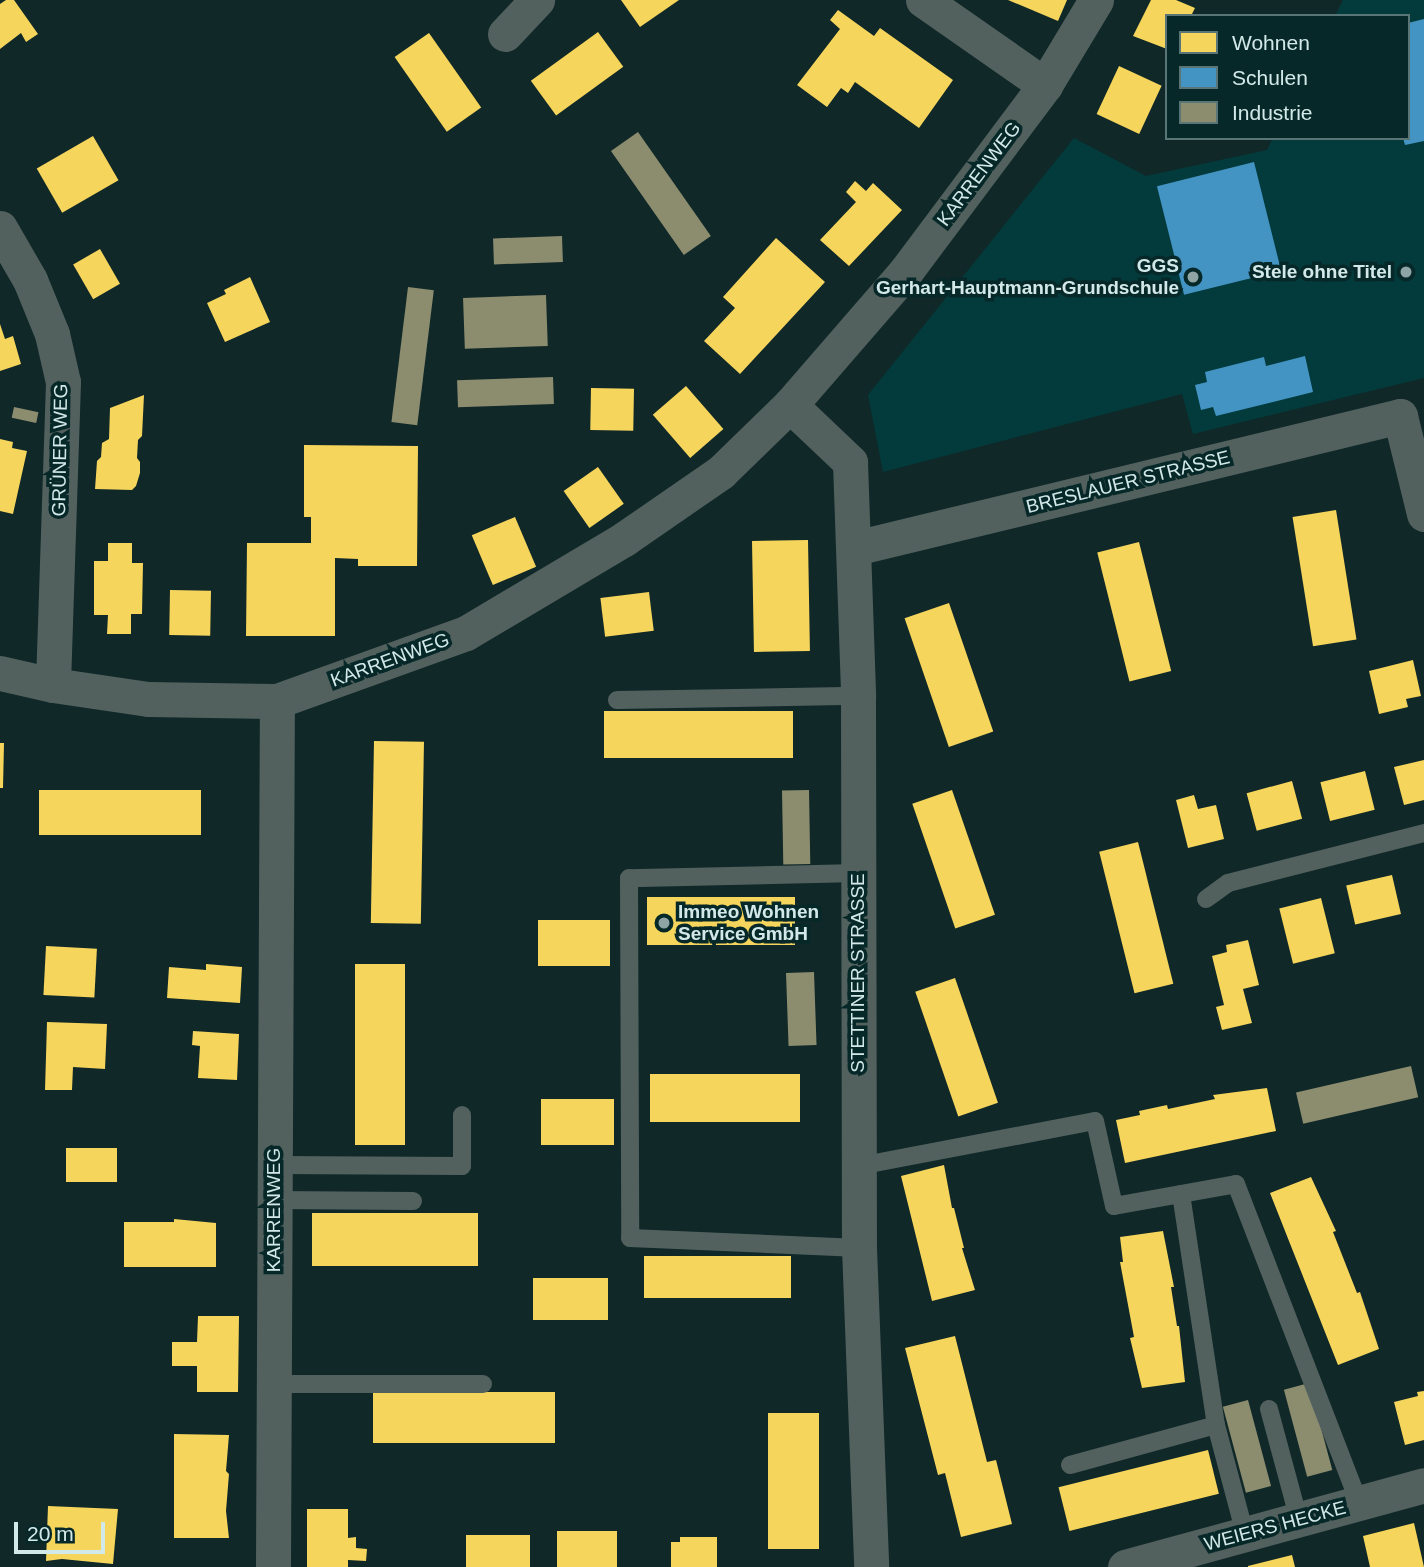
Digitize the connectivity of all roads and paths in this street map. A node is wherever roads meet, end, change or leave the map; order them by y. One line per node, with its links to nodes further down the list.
1 (537, 0): 4 (street)
2 (923, 0): 5 (street)
3 (1096, 0): 5 (street, KARRENWEG)
4 (505, 34)
5 (1045, 85): 7 (street, KARRENWEG)
6 (0, 228): 11 (street, GRÜNER WEG)
7 (790, 405): 9 (street, STETTINER STRASSE); 14 (street, KARRENWEG)
8 (1424, 514): 9 (street, BRESLAUER STRASSE)
9 (855, 548): 12 (street, STETTINER STRASSE)
10 (0, 673): 11 (street)
11 (53, 685): 14 (street)
12 (858, 696): 13 (lane); 16 (street, STETTINER STRASSE)
13 (617, 700)
14 (276, 701): 19 (street, KARRENWEG)
15 (1424, 833): 17 (lane)
16 (858, 873): 20 (street, STETTINER STRASSE); 24 (lane)
17 (1206, 899)
18 (463, 1115): 19 (lane)
19 (275, 1165): 22 (street, KARRENWEG)
20 (859, 1166): 21 (lane); 24 (street, STETTINER STRASSE)
21 (1181, 1194): 28 (lane); 31 (lane)
22 (274, 1200): 23 (lane); 25 (street, KARRENWEG)
23 (413, 1201)
24 (859, 1248): 35 (street, STETTINER STRASSE)
25 (274, 1384): 26 (lane); 34 (street, KARRENWEG)
26 (483, 1384)
27 (1269, 1409): 32 (lane)
28 (1216, 1425): 29 (lane); 33 (lane)
29 (1070, 1465)
30 (1424, 1485): 31 (street, WEIERS HECKE)
31 (1359, 1503): 32 (street, WEIERS HECKE)
32 (1299, 1520): 33 (street, WEIERS HECKE)
33 (1245, 1534): 36 (street, WEIERS HECKE)
34 (273, 1567)
35 (871, 1567)
36 (1125, 1567)

